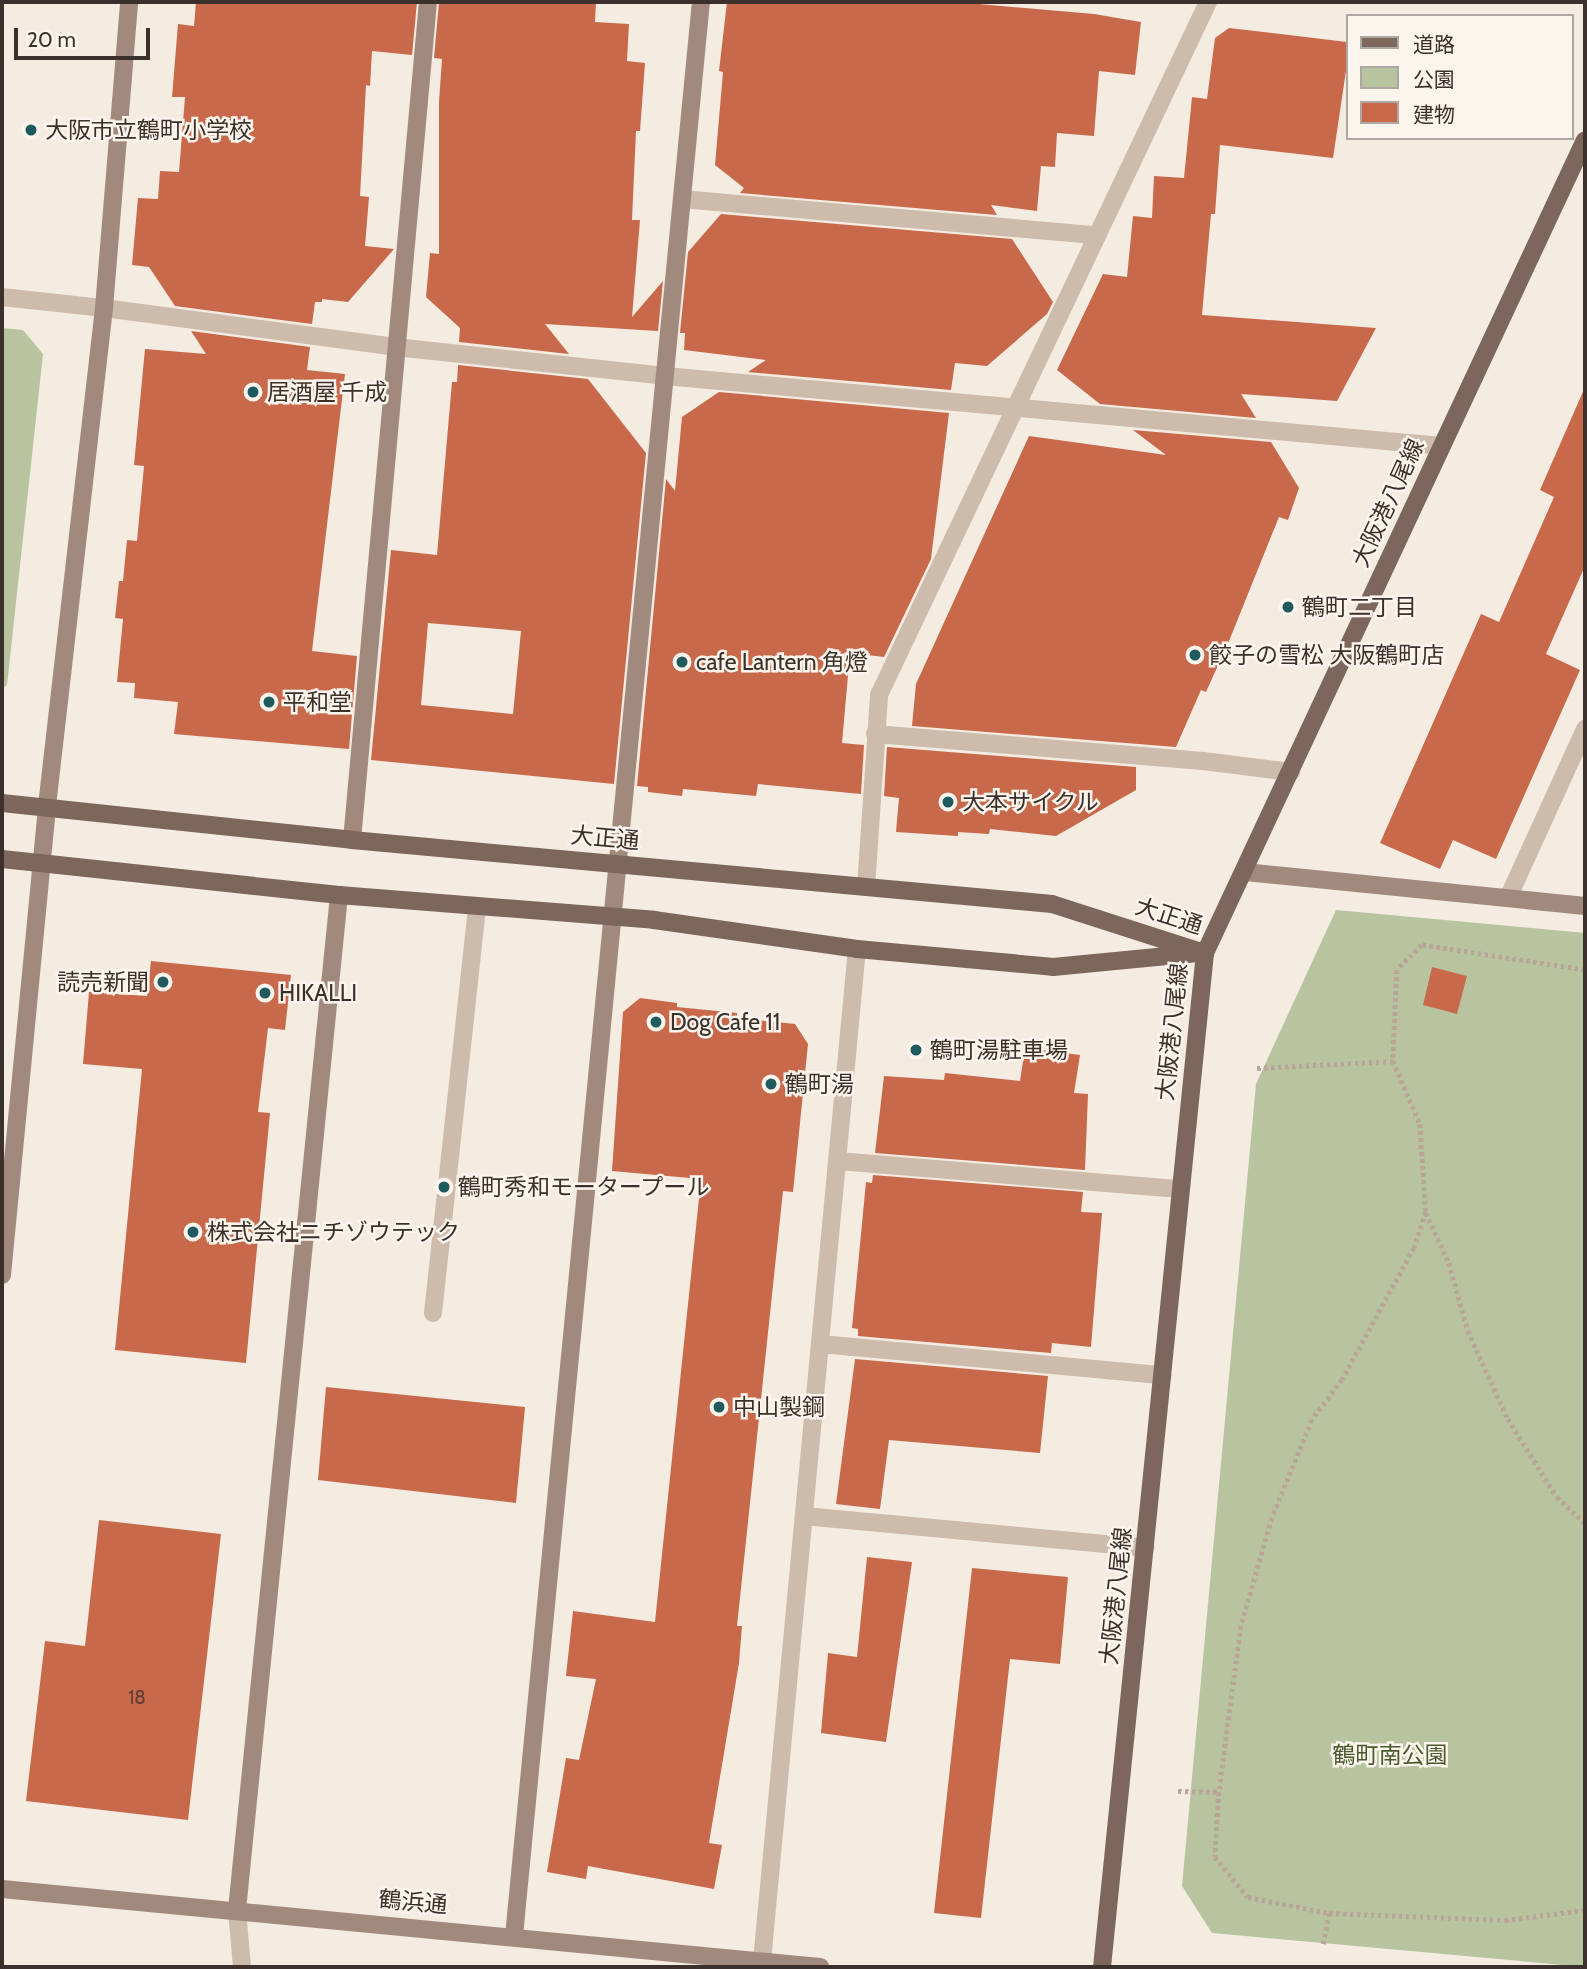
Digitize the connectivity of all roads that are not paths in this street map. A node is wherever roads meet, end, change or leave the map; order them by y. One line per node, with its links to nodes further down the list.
1 (130, 2): 9 (street)
2 (428, 2): 10 (street)
3 (701, 2): 6 (street)
4 (1208, 2): 7 (street)
5 (1585, 140): 13 (main road, 大阪港八尾線)
6 (682, 199): 7 (street); 11 (street)
7 (1097, 235): 12 (street)
8 (2, 298): 9 (street)
9 (104, 307): 10 (street); 18 (street)
10 (395, 347): 11 (street); 19 (street)
11 (665, 376): 12 (street); 21 (street)
12 (1016, 405): 13 (street); 15 (street)
13 (1442, 446): 16 (main road, 大阪港八尾線)
14 (1585, 729): 26 (street)
15 (875, 734): 16 (street); 24 (street)
16 (1291, 772): 23 (main road, 大阪港八尾線)
17 (2, 803): 18 (main road, 大正通)
18 (47, 806): 19 (main road, 大正通); 22 (street)
19 (352, 840): 21 (main road, 大正通)
20 (2, 859): 22 (main road, 大正通)
21 (616, 863): 24 (main road, 大正通); 29 (street)
22 (41, 864): 25 (main road, 大正通); 34 (street)
23 (1245, 872): 26 (street); 31 (main road, 大阪港八尾線)
24 (866, 887): 31 (main road, 大正通)
25 (339, 895): 27 (main road, 大正通); 41 (street)
26 (1508, 898): 28 (street)
27 (477, 906): 29 (main road, 大正通); 35 (street)
28 (1585, 906)
29 (612, 916): 30 (main road, 大正通); 42 (street)
30 (857, 949): 31 (main road, 大正通); 32 (street)
31 (1205, 953): 33 (main road, 大阪港八尾線)
32 (838, 1161): 33 (street); 36 (street)
33 (1181, 1189): 37 (main road, 大阪港八尾線)
34 (2, 1275)
35 (433, 1313)
36 (820, 1344): 37 (street); 38 (street)
37 (1163, 1375): 39 (main road, 大阪港八尾線)
38 (804, 1516): 39 (street); 43 (street)
39 (1146, 1548): 46 (main road, 大阪港八尾線)
40 (2, 1889): 41 (street, 鶴浜通)
41 (237, 1910): 42 (street, 鶴浜通); 44 (street)
42 (514, 1936): 43 (street, 鶴浜通)
43 (762, 1961): 45 (street, 鶴浜通)
44 (242, 1967)
45 (820, 1967)
46 (1102, 1967)

